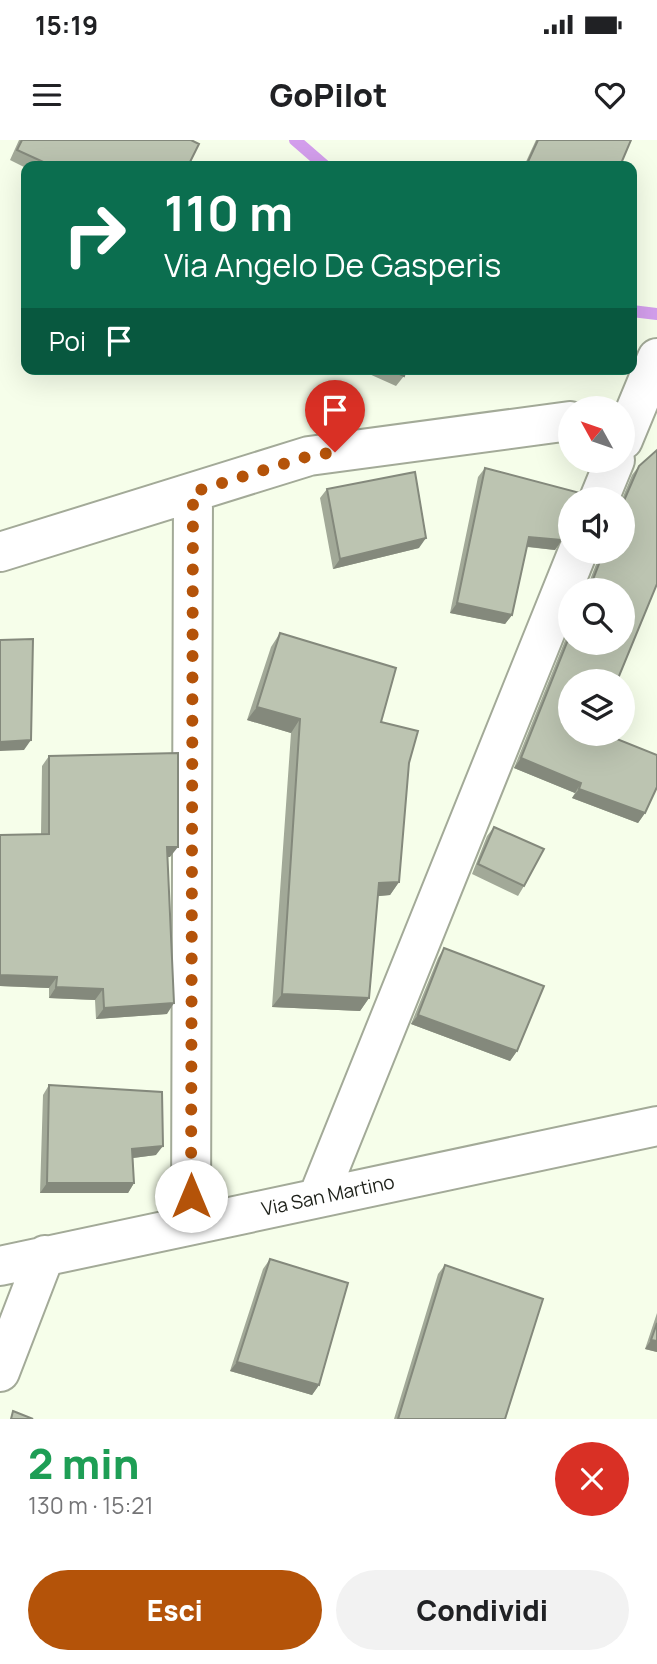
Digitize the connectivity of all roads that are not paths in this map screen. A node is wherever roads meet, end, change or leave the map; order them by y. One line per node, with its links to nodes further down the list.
1 (657, 358): 2 (street)
2 (635, 417)
3 (558, 423): 4 (street)
4 (193, 492): 5 (street); 9 (street)
5 (0, 552)
6 (573, 564): 8 (street)
7 (657, 1126): 8 (street, Via San Martino)
8 (318, 1197): 9 (street, Via San Martino)
9 (191, 1223): 10 (street, Via San Martino)
10 (45, 1255): 11 (street, Via San Martino); 12 (street)
11 (0, 1266)
12 (0, 1371)

